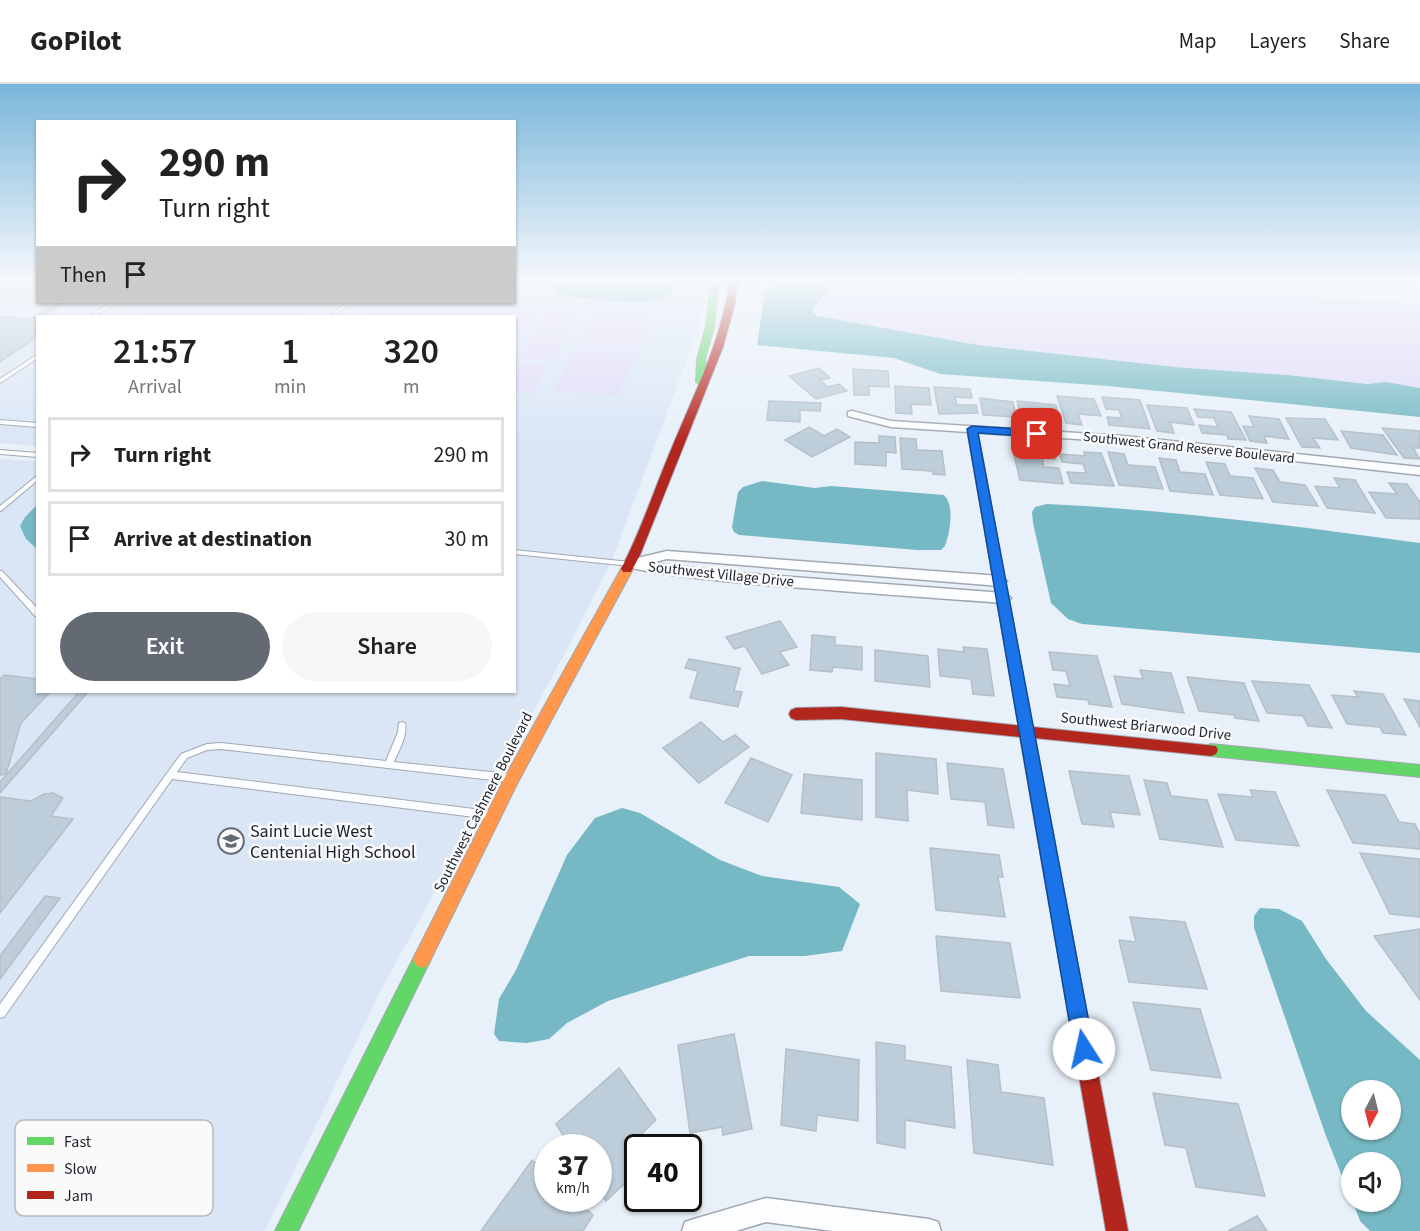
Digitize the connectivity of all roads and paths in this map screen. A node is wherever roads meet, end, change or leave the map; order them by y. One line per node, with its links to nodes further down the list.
1 (708, 335): 5 (street, Southwest Cashmere Boulevard)
2 (725, 335): 5 (street, Southwest Cashmere Boulevard)
3 (36, 356): 4 (lane)
4 (0, 381)
5 (701, 386): 16 (street, Southwest Cashmere Boulevard)
6 (852, 414): 9 (street, Southwest Grand Reserve Boulevard)
7 (0, 422): 8 (lane)
8 (36, 425)
9 (972, 429): 12 (street, Southwest Grand Reserve Boulevard); 18 (street)
10 (0, 452): 11 (lane)
11 (36, 455)
12 (1420, 471)
13 (36, 479): 14 (lane)
14 (0, 508)
15 (516, 552): 16 (lane)
16 (630, 564): 18 (street, Southwest Village Drive); 19 (street, Southwest Village Drive); 27 (street, Southwest Cashmere Boulevard)
17 (0, 573): 20 (lane)
18 (1000, 581): 19 (street)
19 (1004, 598): 23 (street)
20 (36, 612)
21 (796, 714): 23 (street, Southwest Briarwood Drive)
22 (402, 725): 24 (lane)
23 (1028, 730): 25 (street, Southwest Briarwood Drive); 33 (street)
24 (389, 764): 26 (lane); 27 (lane)
25 (1420, 771)
26 (170, 775): 28 (lane); 29 (lane)
27 (512, 778): 28 (street, Southwest Cashmere Boulevard)
28 (493, 815): 30 (street, Southwest Cashmere Boulevard)
29 (0, 1013)
30 (286, 1231)
31 (694, 1231): 32 (street)
32 (929, 1231)
33 (1117, 1231)

